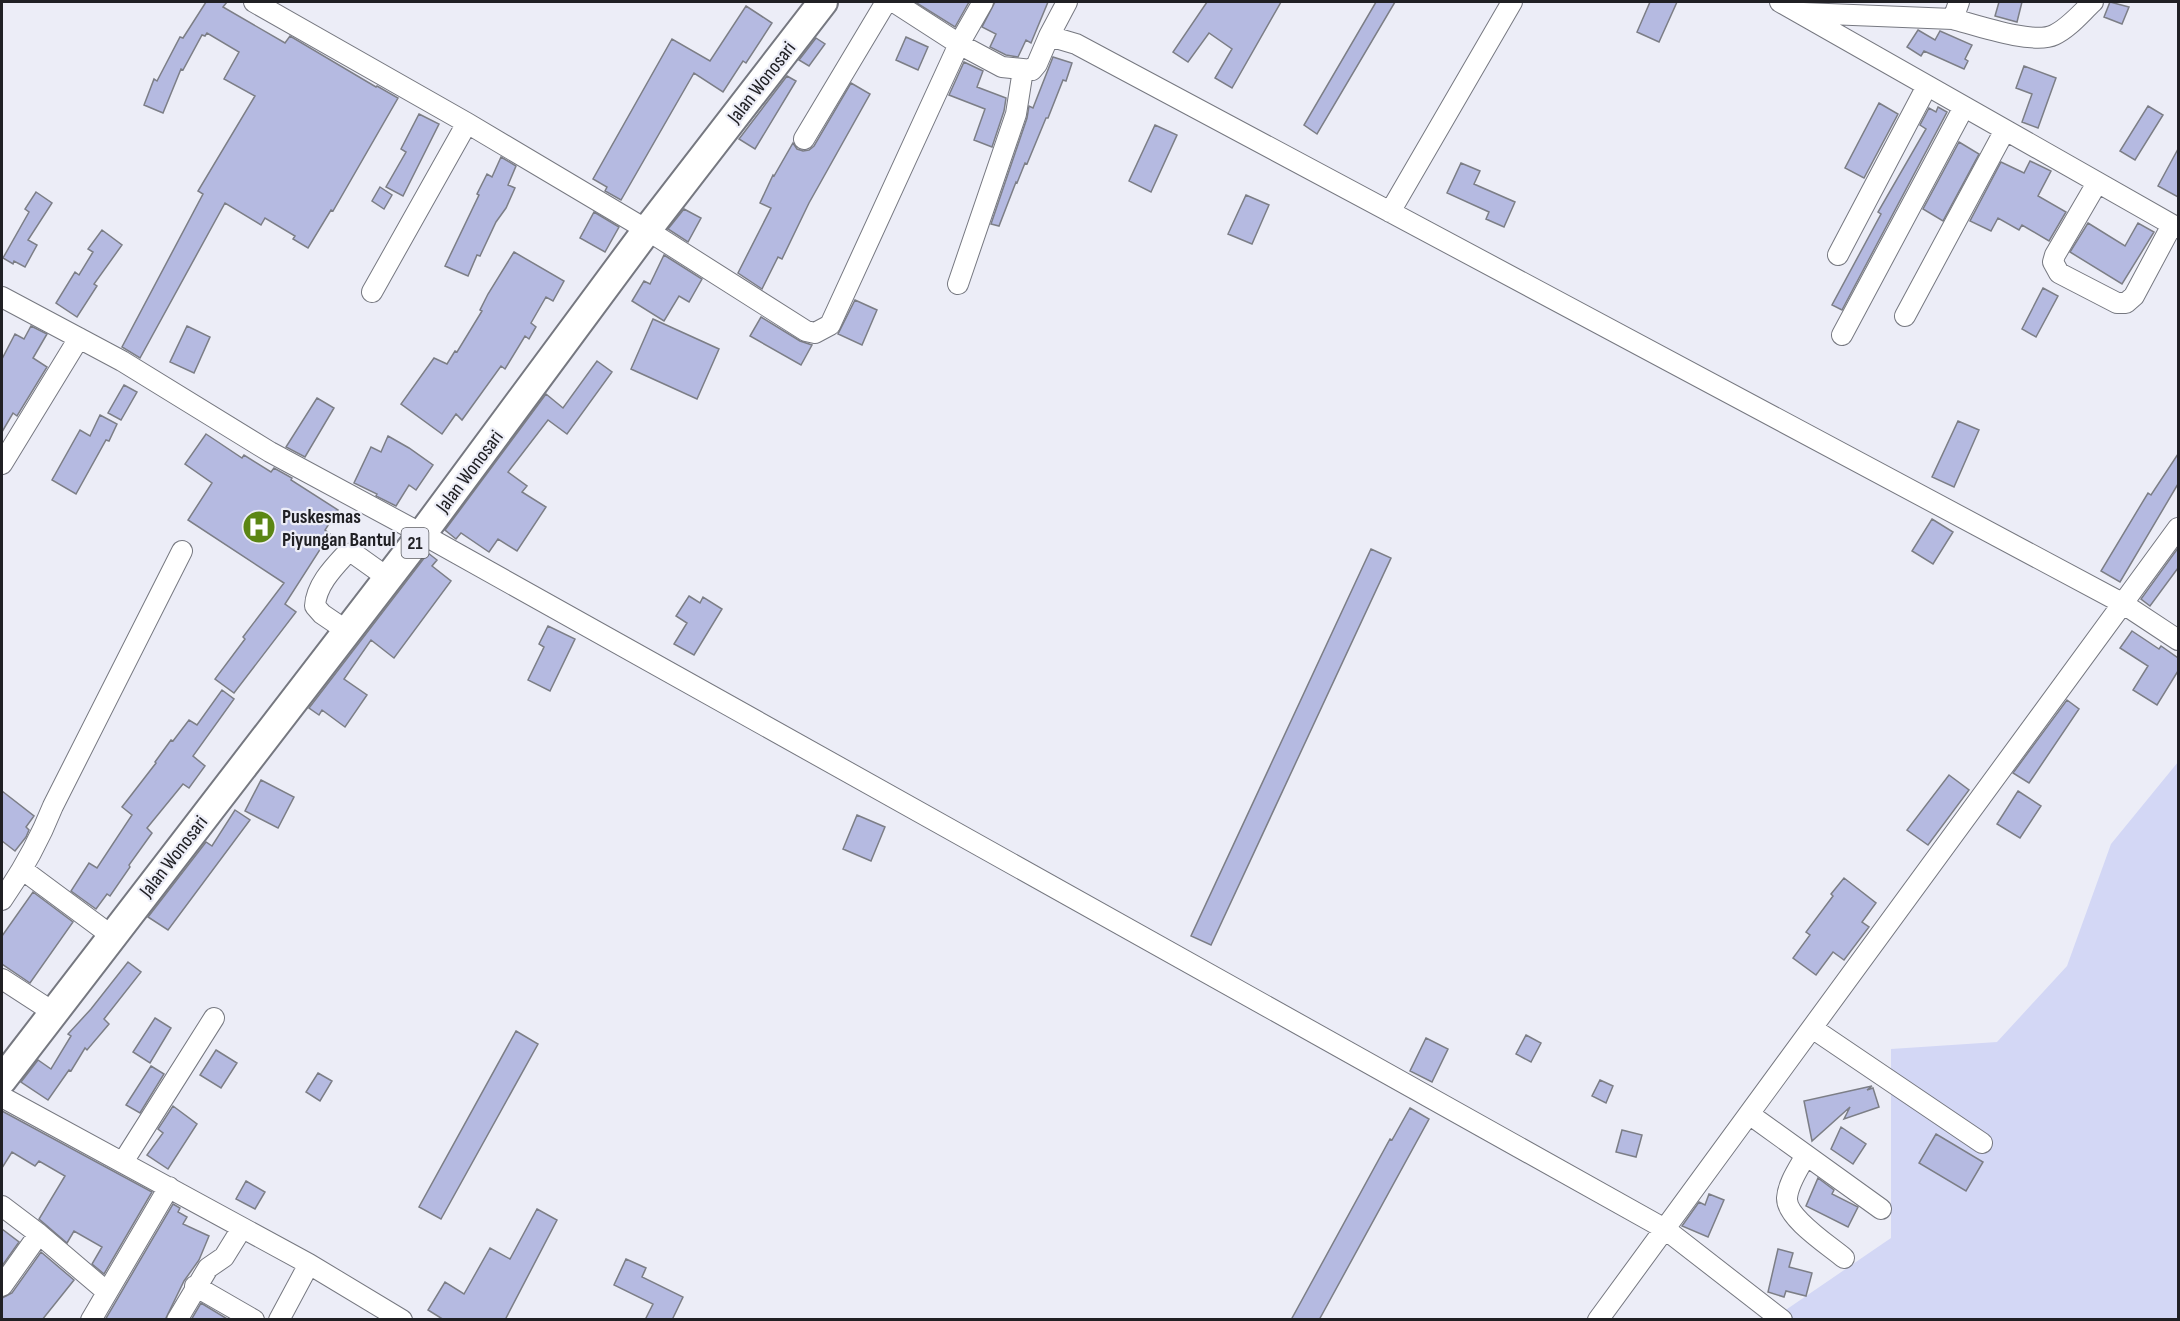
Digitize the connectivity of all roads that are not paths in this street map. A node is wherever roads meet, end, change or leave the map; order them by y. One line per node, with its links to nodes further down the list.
1 (254, 2): 17 (street)
2 (823, 2): 23 (highway, Jalan Wonosari / 21)
3 (886, 2): 19 (street)
4 (894, 2): 13 (street)
5 (983, 2): 13 (street)
6 (1067, 2): 12 (street)
7 (1512, 2): 21 (street)
8 (1780, 2): 11 (street)
9 (2093, 2): 10 (street)
10 (1956, 10): 11 (street)
11 (1801, 13): 15 (street)
12 (1049, 36): 14 (street); 21 (street)
13 (960, 44): 14 (street); 23 (street)
14 (1023, 70): 25 (street)
15 (1927, 86): 16 (street); 24 (street)
16 (1964, 107): 18 (street); 29 (street)
17 (467, 123): 23 (street); 26 (street)
18 (2005, 130): 20 (street); 28 (street)
19 (804, 139)
20 (2097, 183): 22 (street); 22 (street)
21 (1390, 212): 36 (street)
22 (2175, 227)
23 (647, 230): 33 (highway, Jalan Wonosari / 21)
24 (1838, 255)
25 (958, 284)
26 (372, 292)
27 (2, 297): 30 (street)
28 (1905, 316)
29 (1842, 335)
30 (79, 338): 31 (street); 33 (street)
31 (2, 464)
32 (2178, 528): 36 (street)
33 (422, 534): 35 (highway, Jalan Wonosari / 21); 56 (street)
34 (182, 551): 39 (street)
35 (388, 578): 37 (highway, Jalan Wonosari / 21); 37 (street)
36 (2122, 603): 38 (street); 45 (street)
37 (347, 631): 41 (highway, Jalan Wonosari / 21)
38 (2178, 640)
39 (23, 870): 40 (street); 41 (street)
40 (2, 900)
41 (112, 936): 43 (highway, Jalan Wonosari / 21)
42 (2, 979): 43 (street)
43 (53, 1012): 46 (highway, Jalan Wonosari / 21)
44 (214, 1018): 51 (street)
45 (1812, 1028): 48 (street); 49 (street)
46 (2, 1080)
47 (2, 1097): 51 (street)
48 (1749, 1114): 50 (street); 56 (street)
49 (1982, 1143)
50 (1806, 1155): 54 (street); 58 (street)
51 (123, 1162): 52 (street)
52 (170, 1187): 55 (street); 62 (street)
53 (2, 1206): 57 (street)
54 (1881, 1209)
55 (242, 1228): 59 (street); 61 (street)
56 (1665, 1229): 69 (street); 70 (street)
57 (39, 1234): 60 (street); 62 (street)
58 (1844, 1258)
59 (309, 1264): 63 (street); 67 (street)
60 (2, 1286)
61 (195, 1286): 65 (street); 66 (street)
62 (107, 1292): 64 (street)
63 (382, 1314): 68 (street)
64 (91, 1320)
65 (177, 1320)
66 (254, 1320)
67 (279, 1320)
68 (402, 1320)
69 (1598, 1320)
70 (1782, 1320)

